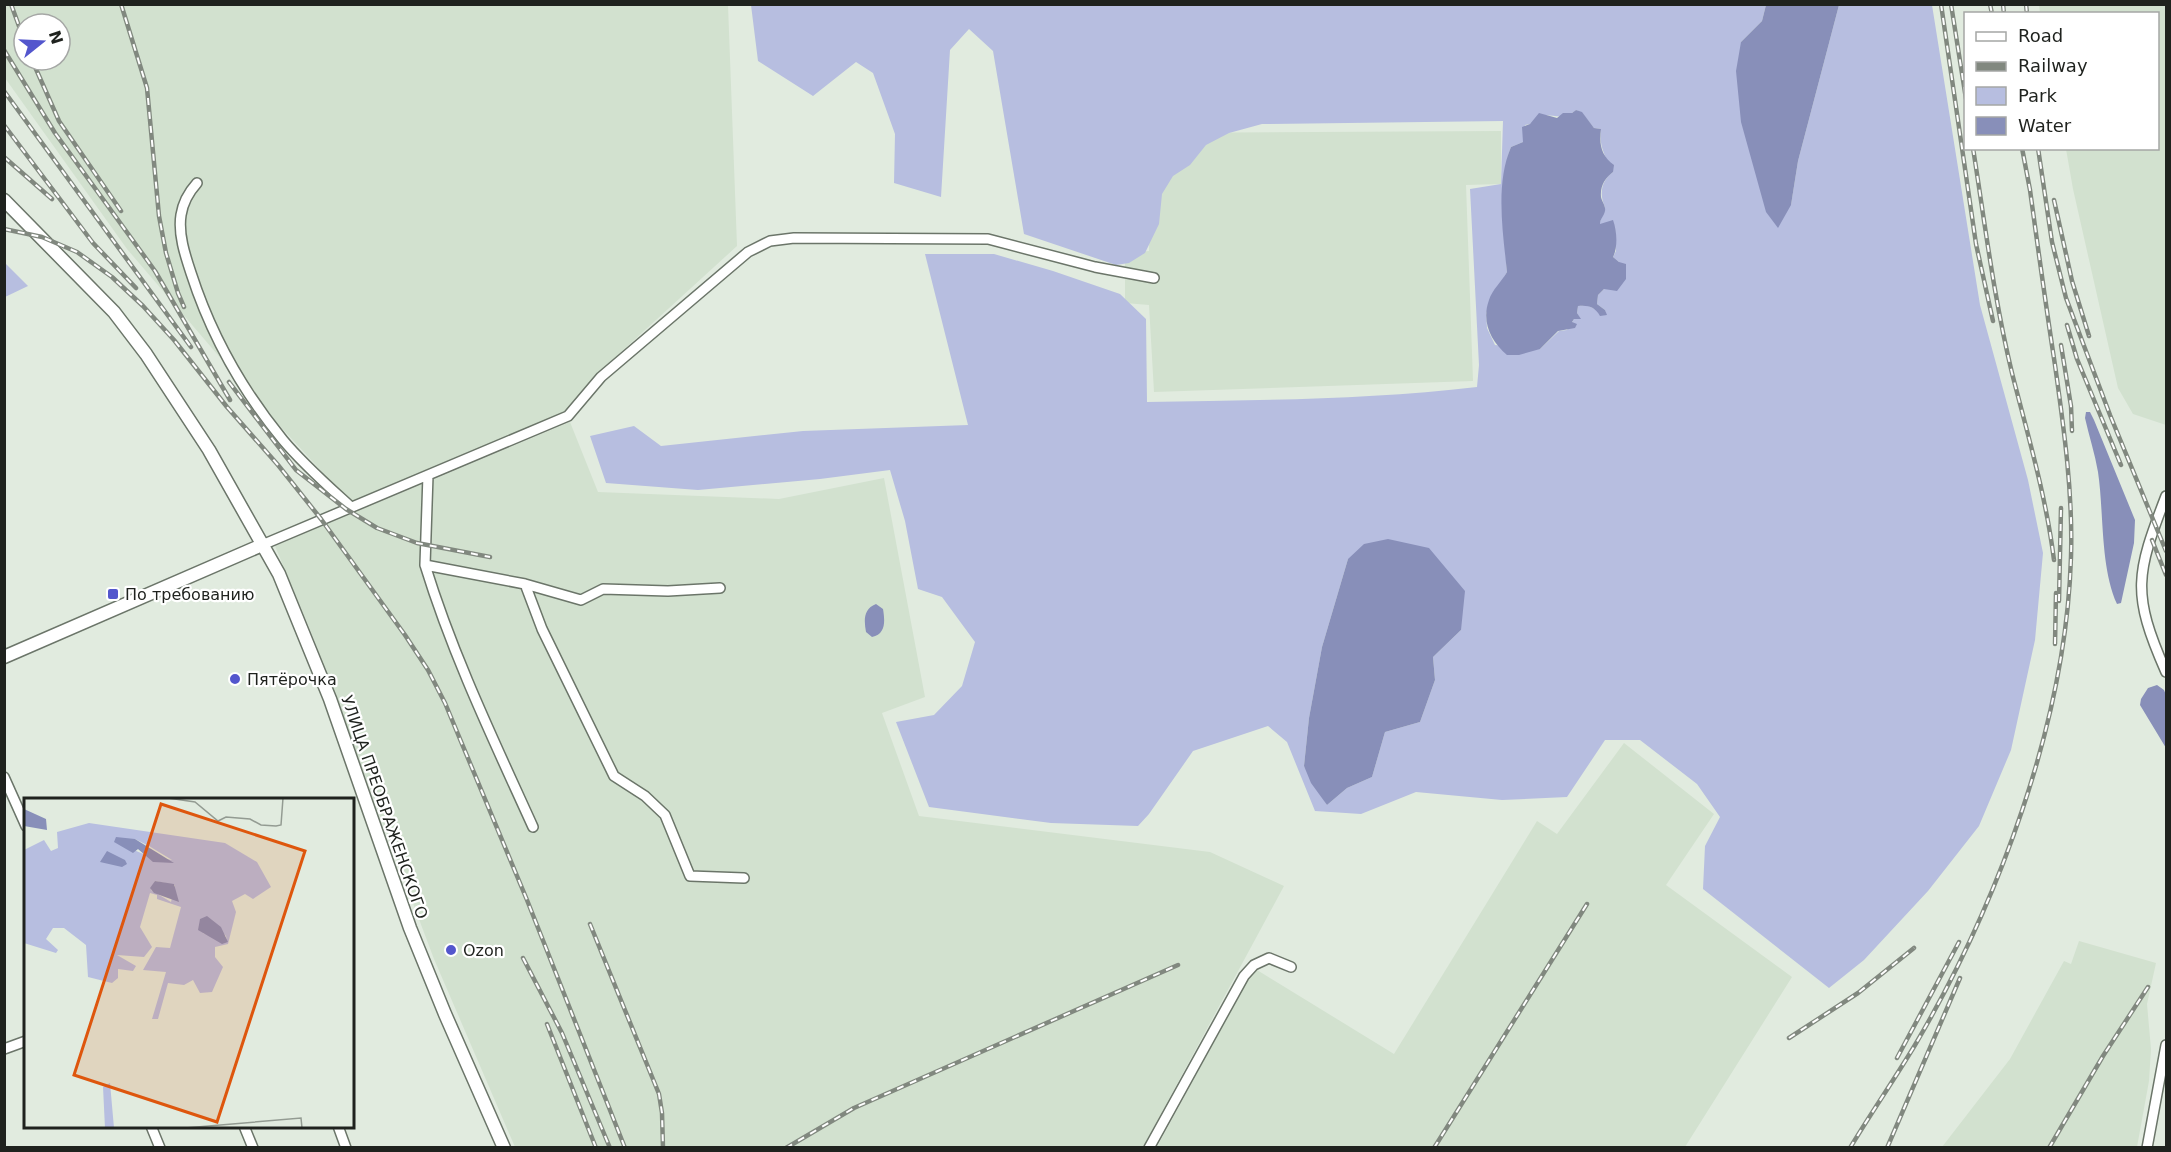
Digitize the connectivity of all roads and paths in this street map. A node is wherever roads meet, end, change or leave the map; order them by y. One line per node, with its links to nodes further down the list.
1 (197, 183): 6 (street)
2 (4, 200): 7 (street, УЛИЦА ПРЕОБРАЖЕНСКОГО)
3 (1154, 278): 4 (street)
4 (428, 475): 6 (street); 8 (street)
5 (2166, 496): 12 (street)
6 (351, 507): 7 (street)
7 (262, 545): 11 (street); 27 (street, УЛИЦА ПРЕОБРАЖЕНСКОГО)
8 (426, 565): 9 (street); 15 (street)
9 (525, 584): 10 (street); 16 (street)
10 (720, 588)
11 (4, 657)
12 (2166, 672)
13 (4, 777): 14 (street)
14 (24, 822)
15 (533, 827)
16 (744, 878)
17 (1291, 967): 28 (street)
18 (24, 1042): 20 (street)
19 (2166, 1045): 29 (street)
20 (4, 1049)
21 (152, 1128): 24 (street)
22 (245, 1128): 25 (street)
23 (339, 1128): 26 (street)
24 (160, 1148)
25 (253, 1148)
26 (346, 1148)
27 (504, 1148)
28 (1149, 1148)
29 (2147, 1148)

